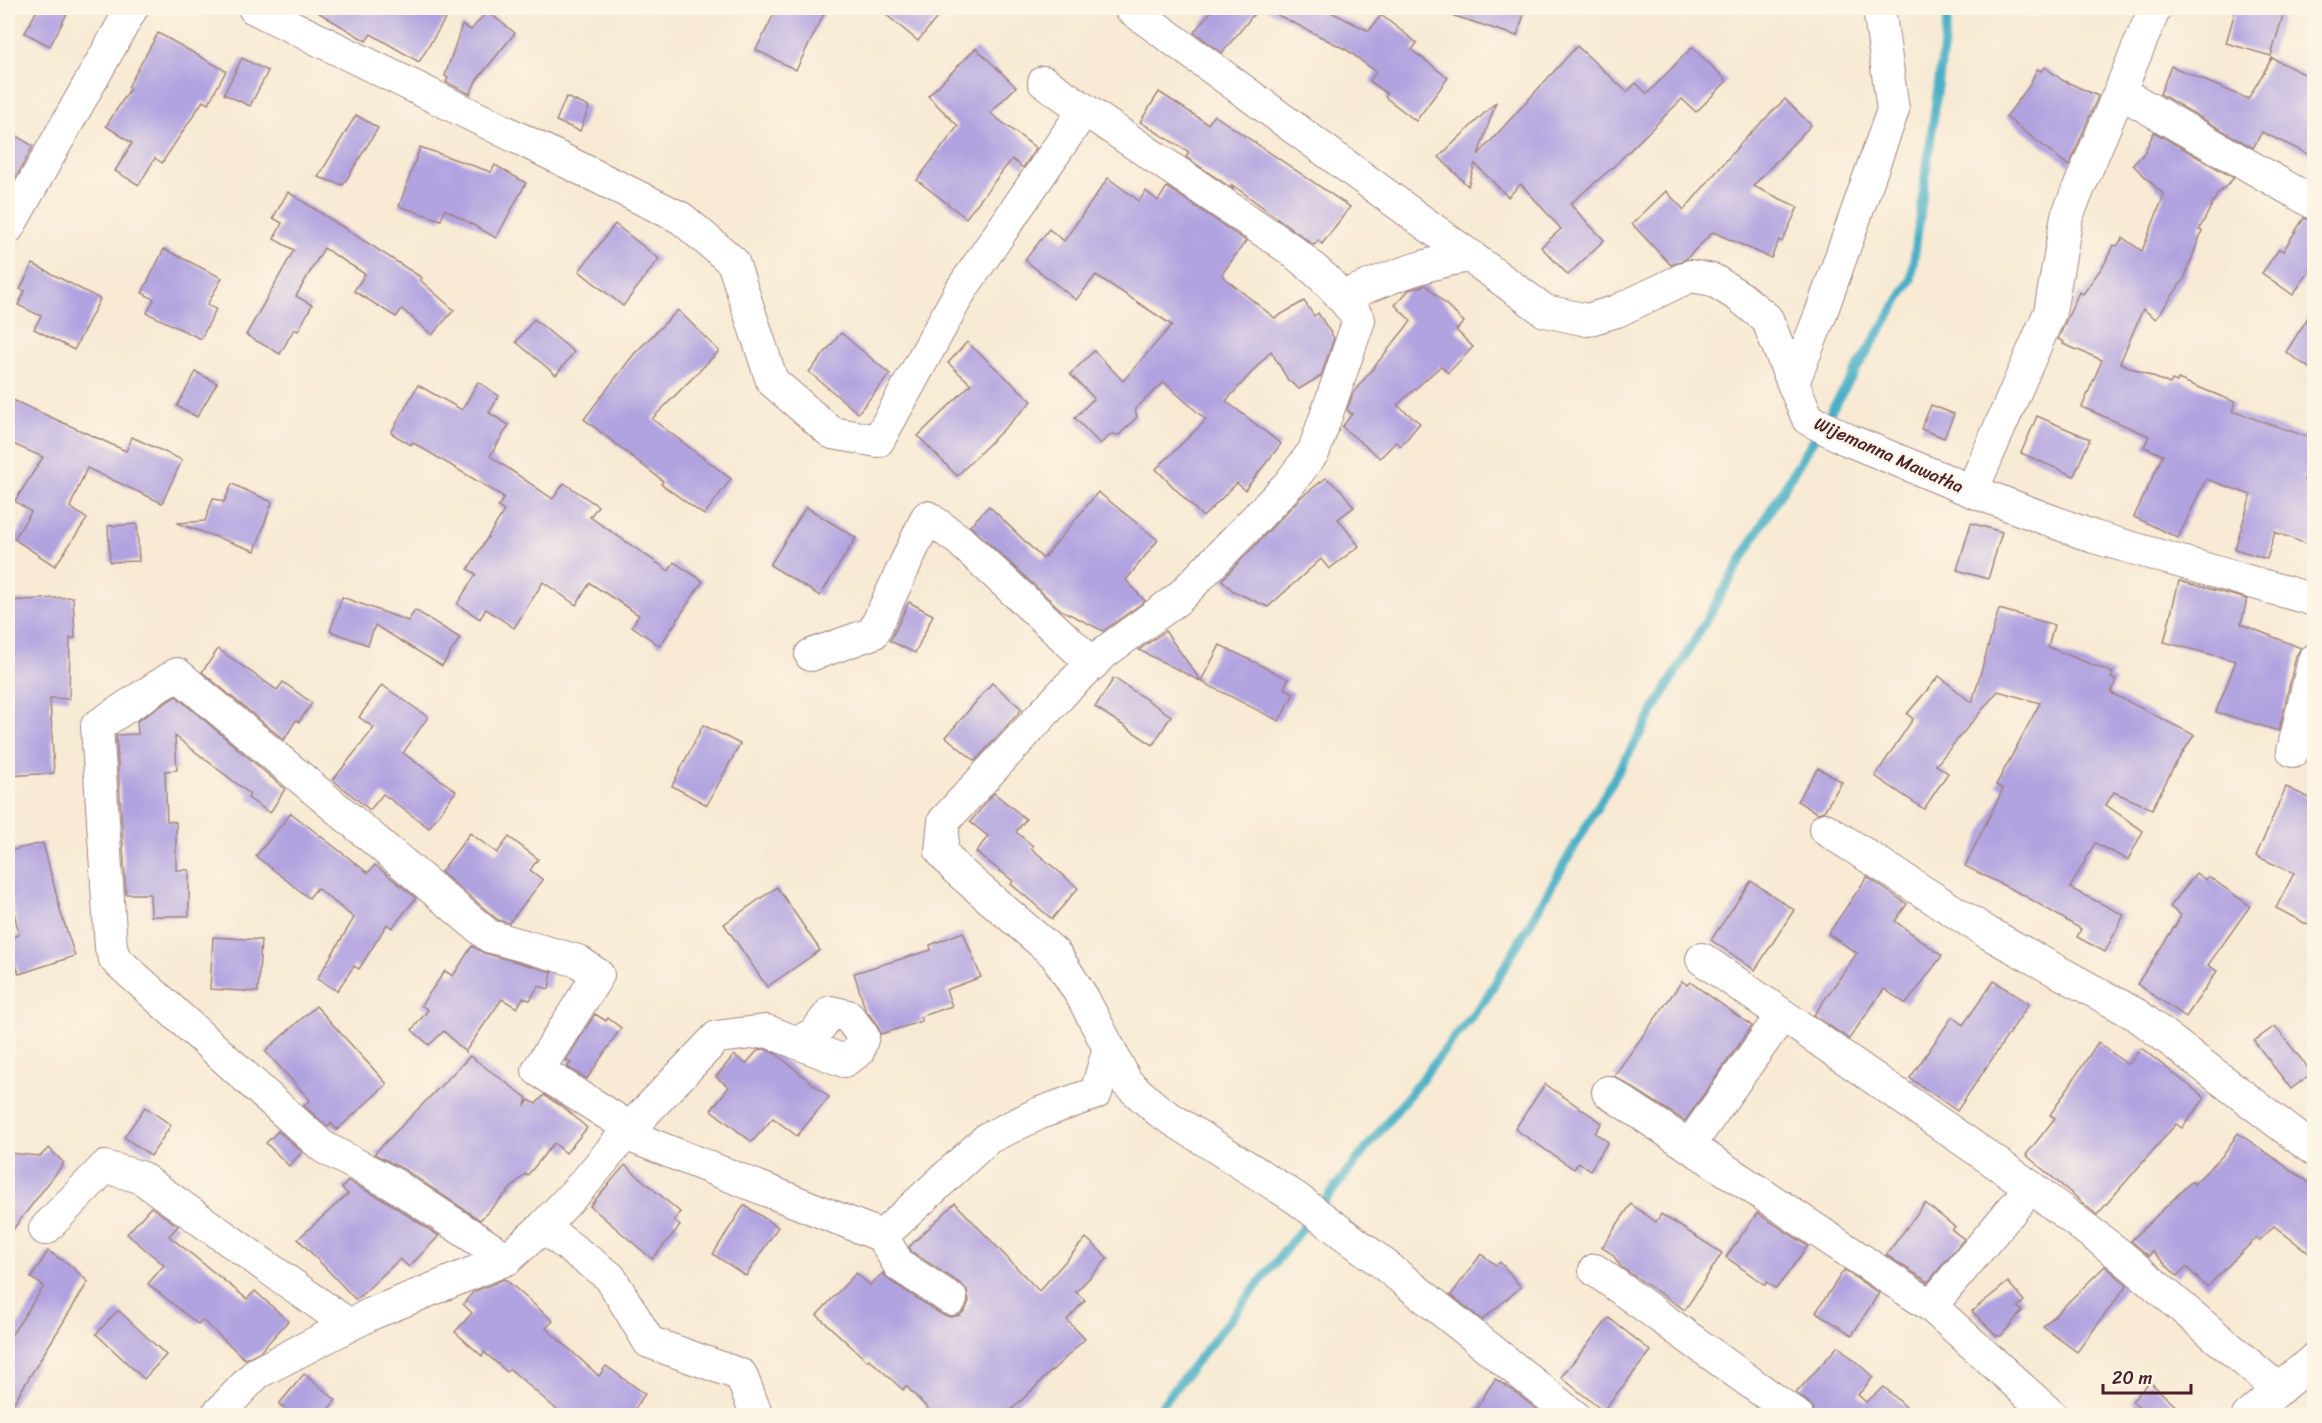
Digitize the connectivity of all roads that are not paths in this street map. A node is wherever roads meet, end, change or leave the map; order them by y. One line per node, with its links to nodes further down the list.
1 (132, 8): 10 (street)
2 (254, 8): 8 (street)
3 (1130, 8): 11 (street, Wijemanna Mawatha)
4 (1879, 8): 13 (street)
5 (2155, 8): 7 (street)
6 (1044, 82): 8 (street)
7 (2120, 92): 9 (street); 14 (street)
8 (1084, 110): 12 (street)
9 (2314, 203)
10 (8, 228)
11 (1471, 256): 12 (street); 13 (street, Wijemanna Mawatha)
12 (1343, 296): 18 (street)
13 (1793, 383): 14 (street, Wijemanna Mawatha)
14 (1972, 491): 15 (street, Wijemanna Mawatha)
15 (2314, 600)
16 (811, 655): 18 (street)
17 (2314, 660): 19 (street)
18 (1093, 664): 24 (street)
19 (2293, 751)
20 (1825, 829): 28 (street)
21 (1702, 958): 22 (street)
22 (1782, 1015): 27 (street); 29 (street)
23 (797, 1043): 26 (street)
24 (1109, 1048): 32 (street); 42 (street)
25 (1608, 1092): 27 (street)
26 (628, 1131): 30 (street); 32 (street); 33 (street)
27 (1689, 1146): 36 (street)
28 (2314, 1150)
29 (2031, 1187): 36 (street); 39 (street)
30 (543, 1227): 33 (street); 41 (street)
31 (45, 1229): 37 (street)
32 (882, 1236): 35 (street)
33 (507, 1259): 37 (street)
34 (1595, 1270): 43 (street)
35 (951, 1299)
36 (1931, 1306): 44 (street)
37 (349, 1325): 40 (street)
38 (2314, 1359): 39 (street)
39 (2278, 1389): 45 (street)
40 (216, 1416)
41 (757, 1416)
42 (1574, 1416)
43 (1797, 1416)
44 (2052, 1416)
45 (2248, 1416)

